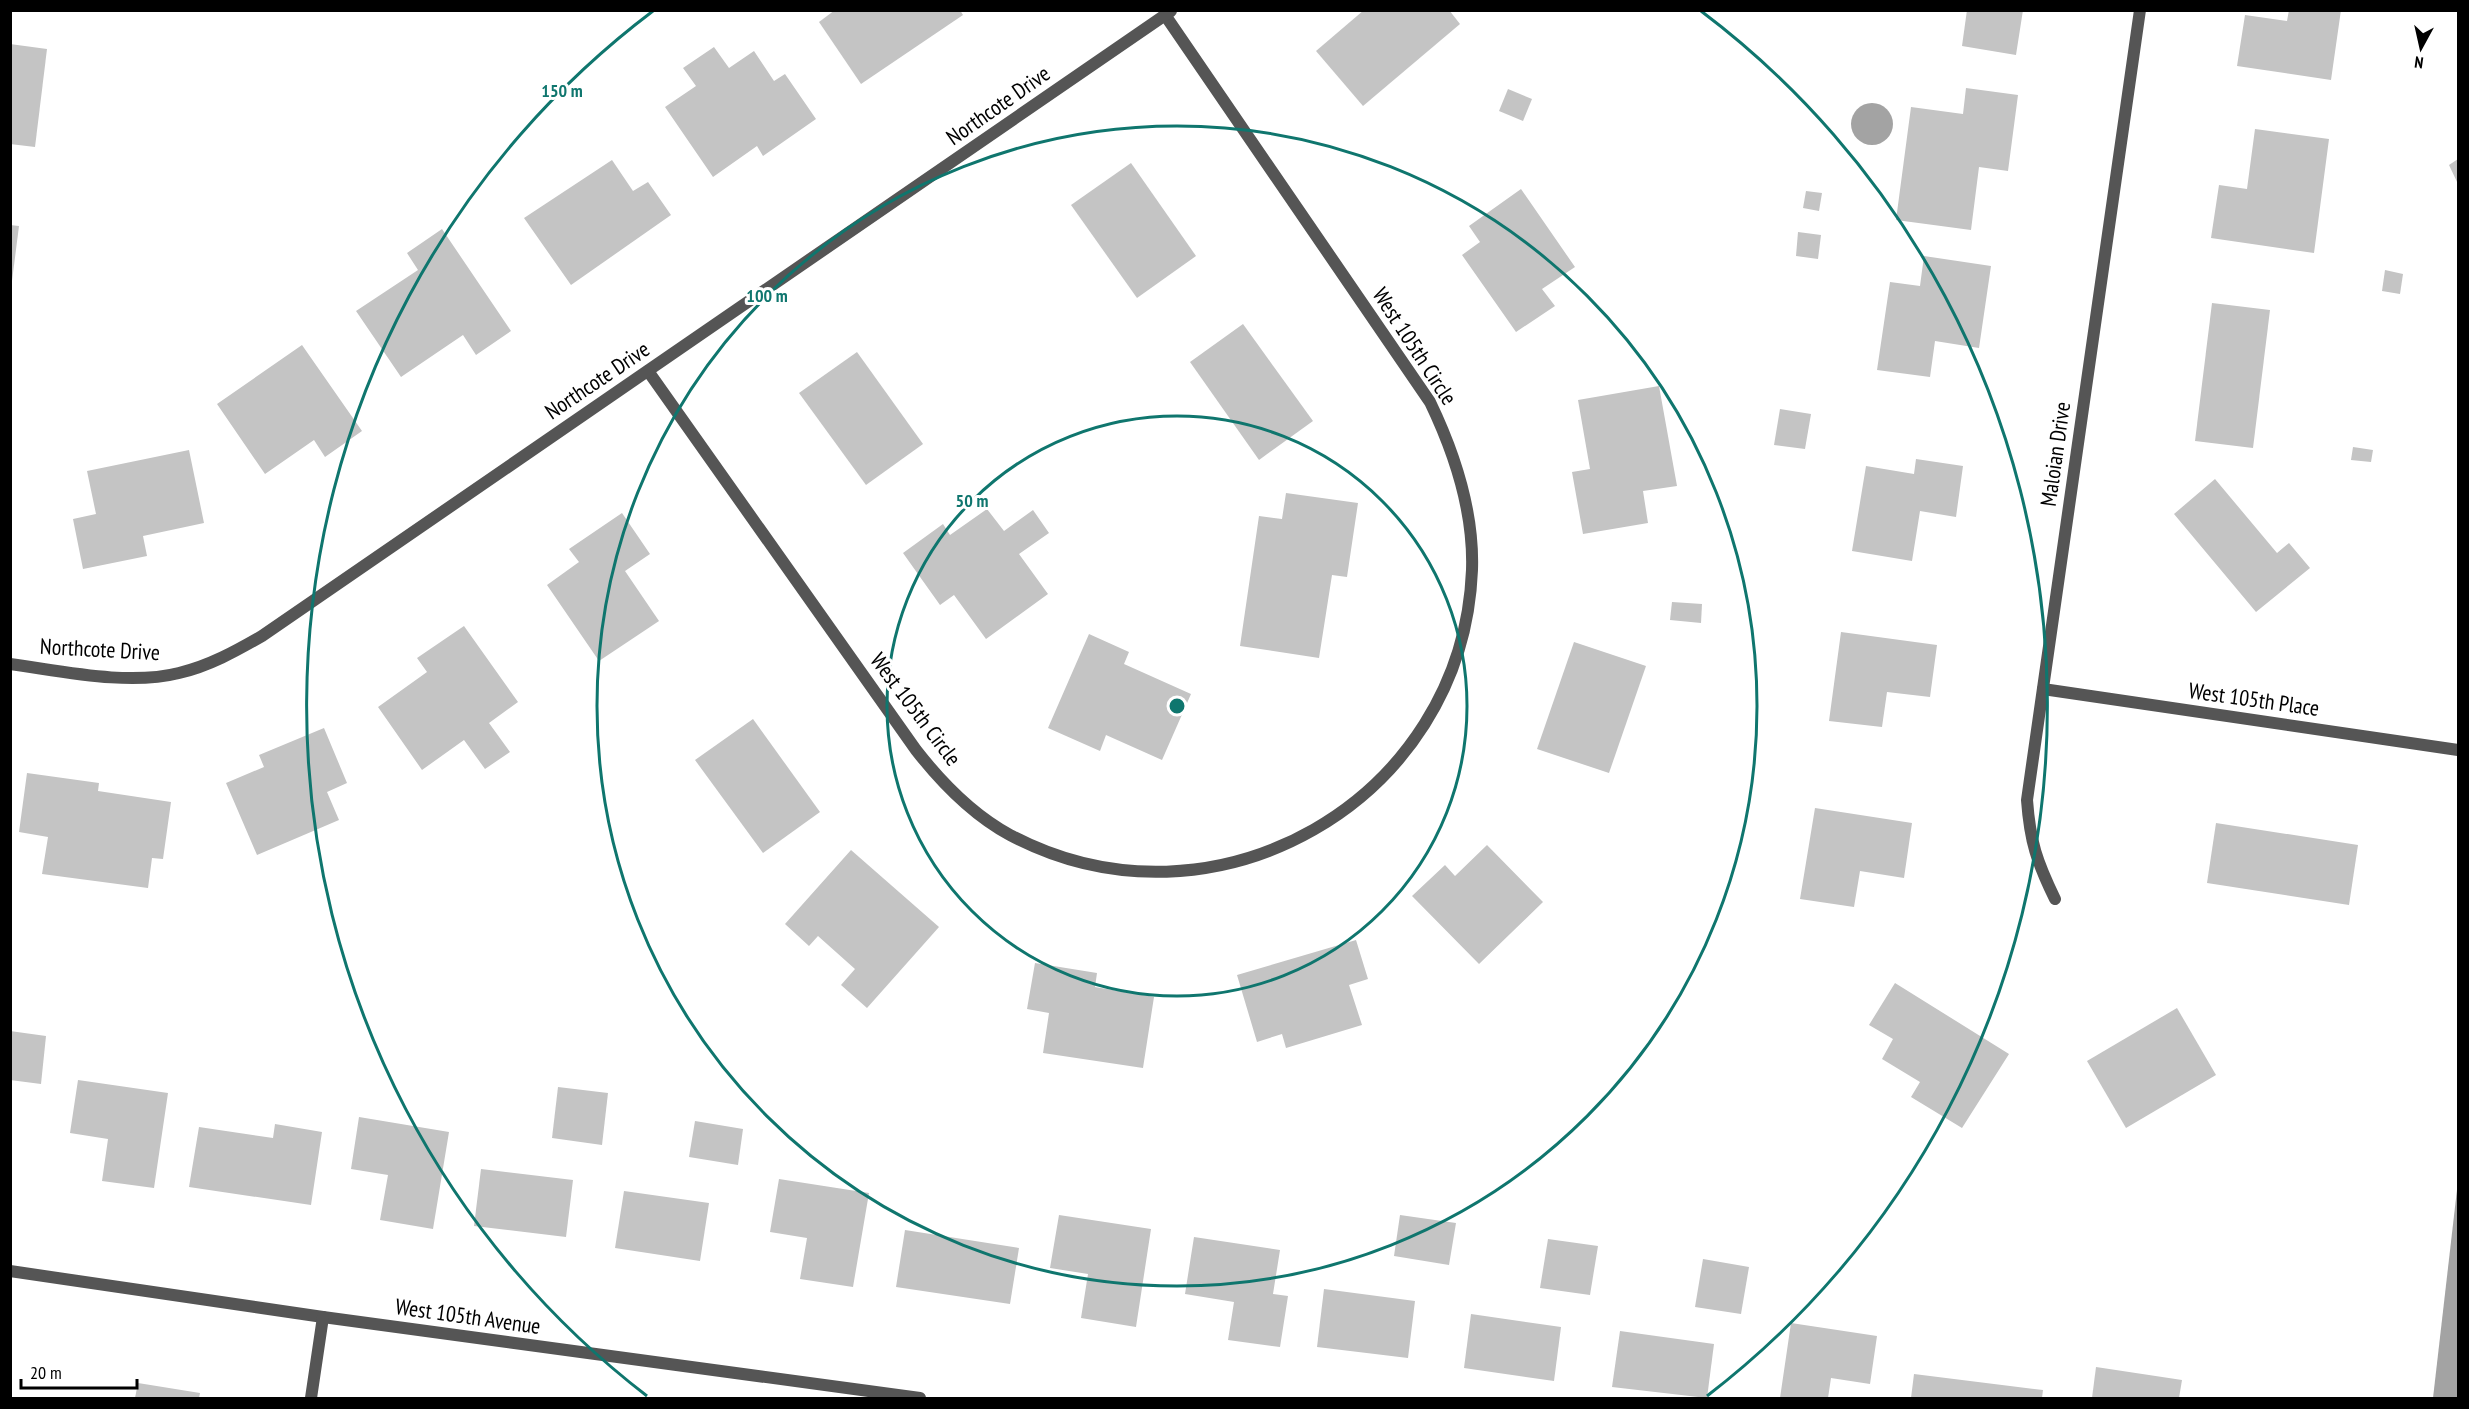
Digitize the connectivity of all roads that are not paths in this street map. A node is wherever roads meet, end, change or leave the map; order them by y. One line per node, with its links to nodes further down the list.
1 (2140, 10): 5 (street, Maloian Drive)
2 (1168, 13): 3 (street, Northcote Drive); 3 (street, West 105th Circle)
3 (648, 371): 4 (street, Northcote Drive)
4 (10, 664)
5 (2043, 689): 6 (street, West 105th Place); 7 (street, Maloian Drive)
6 (2458, 750)
7 (2055, 899)
8 (10, 1272): 9 (street, West 105th Avenue)
9 (323, 1317): 10 (street); 11 (street, West 105th Avenue)
10 (310, 1398)
11 (920, 1398)

